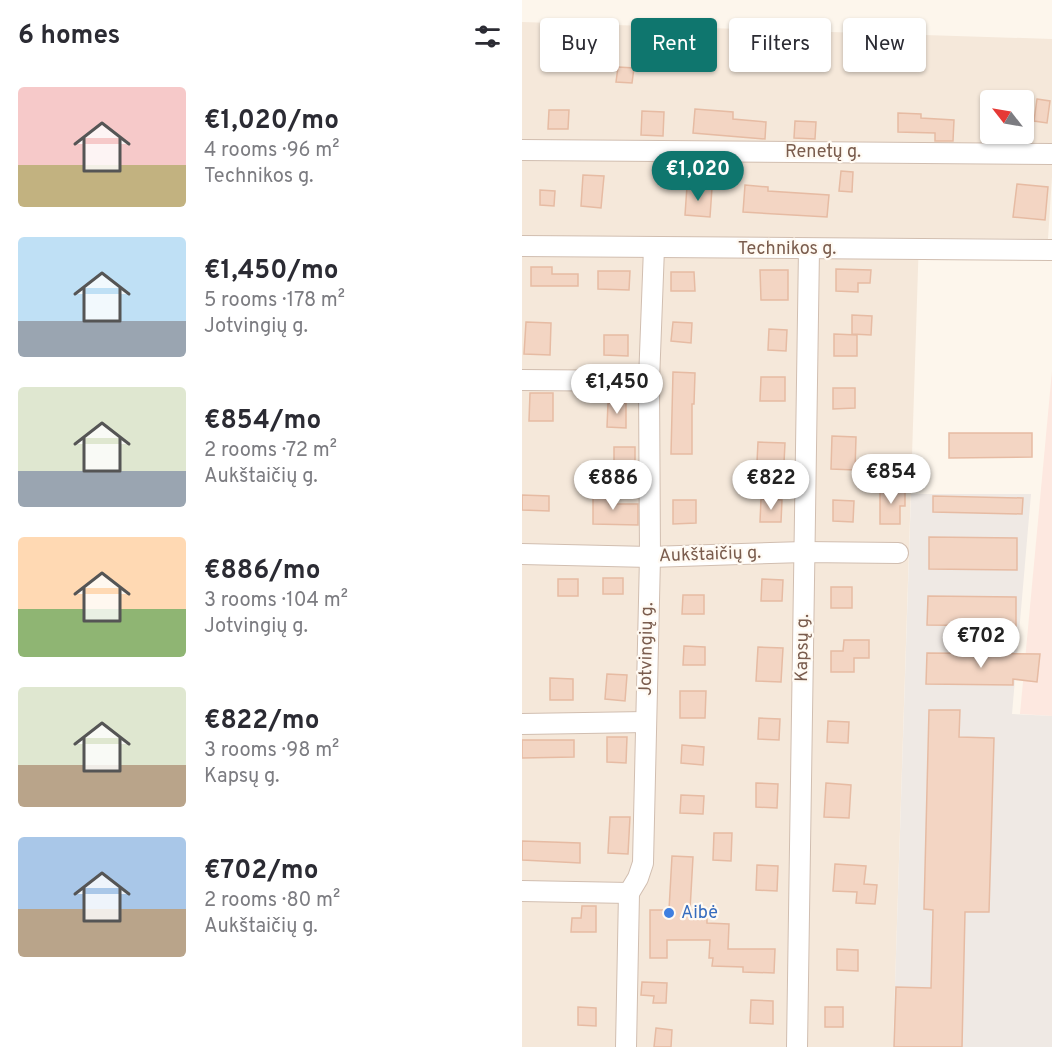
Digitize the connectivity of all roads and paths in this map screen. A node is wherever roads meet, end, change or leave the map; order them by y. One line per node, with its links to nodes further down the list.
1 (522, 150): 2 (street, Renetų g.)
2 (1052, 154)
3 (522, 246): 4 (street, Technikos g.)
4 (654, 248): 5 (street, Technikos g.); 8 (street, Jotvingių g.)
5 (809, 249): 6 (street, Technikos g.); 9 (street, Kapsų g.)
6 (1052, 250)
7 (522, 380): 8 (street)
8 (650, 381): 12 (street, Jotvingių g.)
9 (804, 552): 10 (street, Aukštaičių g.); 12 (street, Aukštaičių g.); 18 (street, Kapsų g.)
10 (898, 553)
11 (522, 554): 12 (street, Aukštaičių g.)
12 (650, 557): 13 (street, Jotvingių g.)
13 (646, 723): 14 (street); 16 (street, Jotvingių g.)
14 (522, 724)
15 (522, 891): 16 (street)
16 (629, 893): 17 (street, Jotvingių g.)
17 (626, 1047)
18 (797, 1047)

